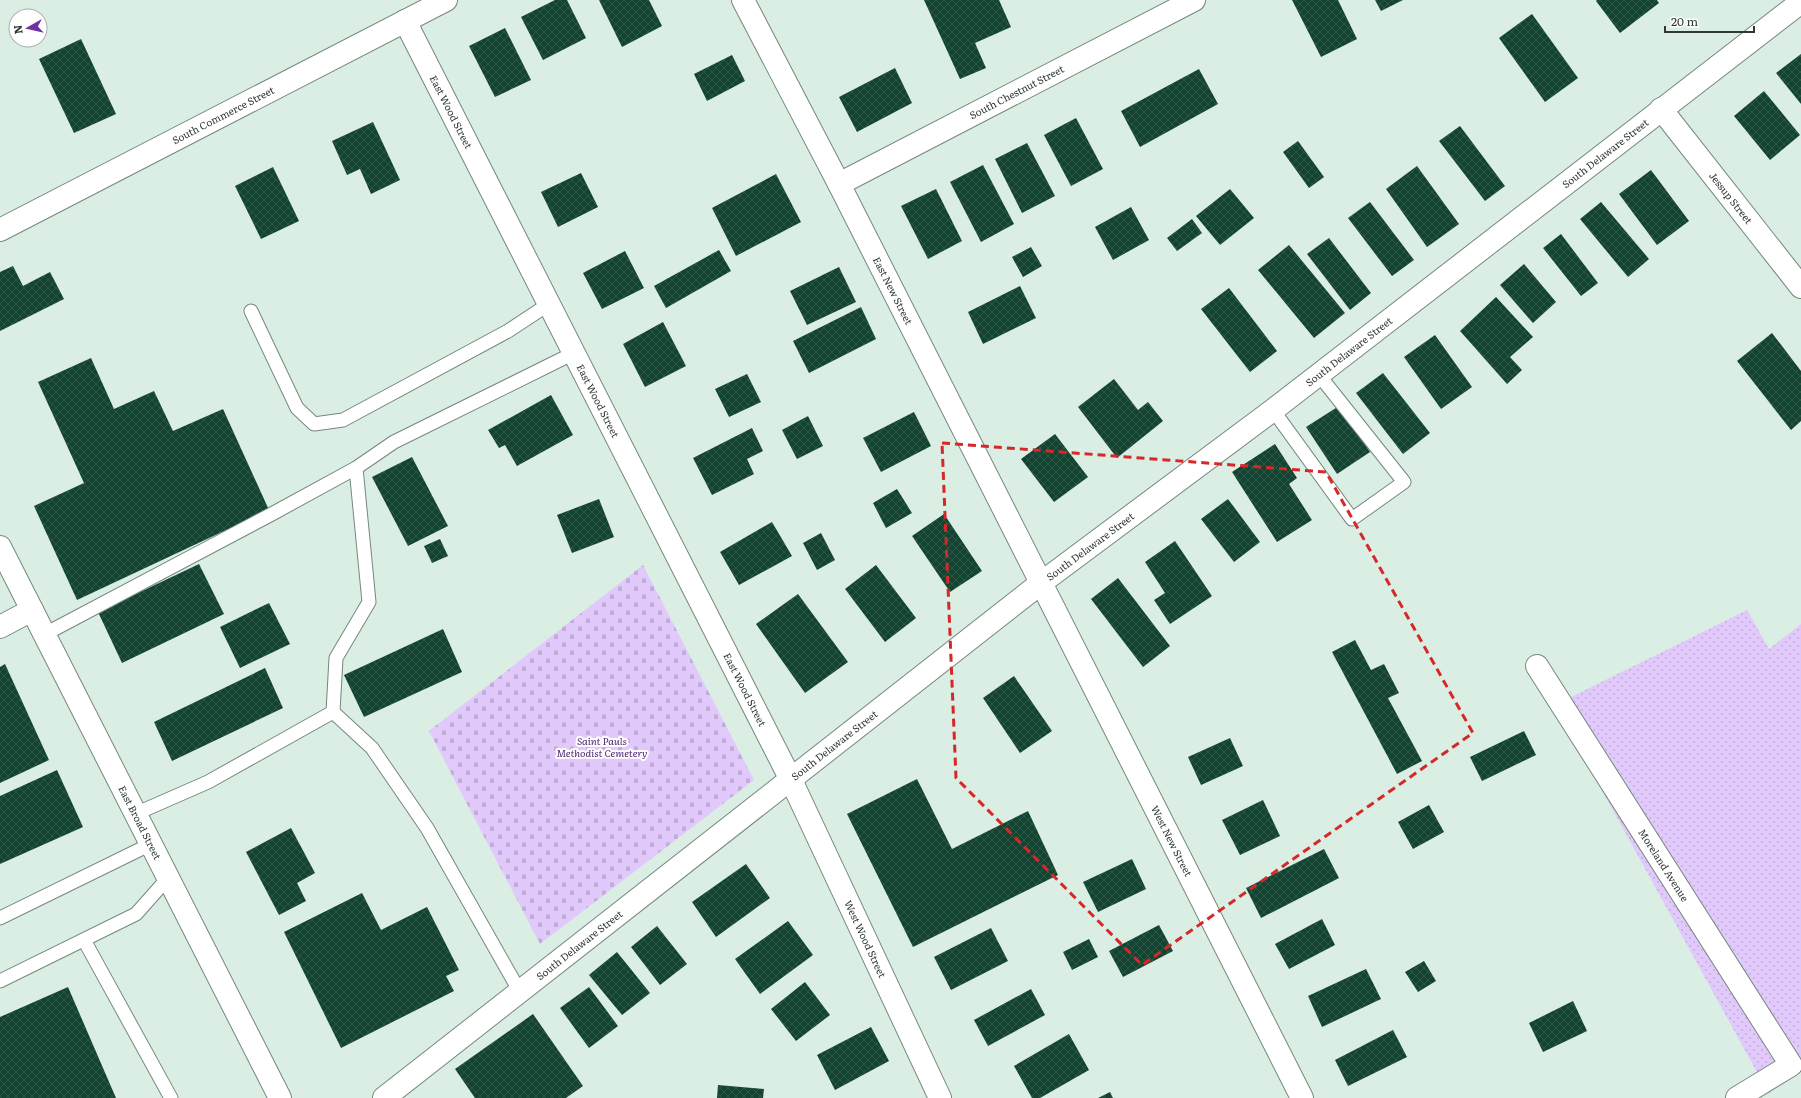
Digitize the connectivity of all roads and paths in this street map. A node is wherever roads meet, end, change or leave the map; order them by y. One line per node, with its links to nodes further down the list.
1 (446, 0): 5 (street, South Commerce Street)
2 (743, 0): 7 (street, East New Street)
3 (1194, 0): 7 (street, South Chestnut Street)
4 (1801, 2): 6 (street, South Delaware Street)
5 (405, 21): 8 (street, South Commerce Street); 10 (street, East Wood Street)
6 (1661, 109): 9 (street, Jessup Street); 13 (street, South Delaware Street)
7 (839, 184): 17 (street, East New Street)
8 (0, 230)
9 (1801, 287)
10 (549, 304): 11 (lane); 12 (street, East Wood Street)
11 (251, 310)
12 (574, 353): 15 (lane); 23 (street, East Wood Street)
13 (1319, 375): 14 (street, South Delaware Street); 14 (lane)
14 (1273, 410): 17 (street, South Delaware Street)
15 (356, 468): 20 (lane); 22 (lane)
16 (0, 547): 18 (street, East Broad Street)
17 (1041, 583): 23 (street, South Delaware Street); 35 (street, West New Street)
18 (32, 610): 19 (street); 20 (street, East Broad Street)
19 (0, 627)
20 (45, 634): 24 (street, East Broad Street)
21 (1537, 666): 36 (street, Moreland Avenue)
22 (333, 712): 24 (lane); 30 (lane)
23 (791, 780): 30 (street, South Delaware Street); 34 (street, West Wood Street)
24 (135, 814): 25 (street, East Broad Street)
25 (151, 844): 26 (street, East Broad Street); 27 (lane)
26 (168, 878): 28 (lane); 32 (street, East Broad Street)
27 (0, 918)
28 (84, 940): 29 (lane); 31 (lane)
29 (0, 981)
30 (520, 992): 33 (street, South Delaware Street)
31 (171, 1098)
32 (280, 1098)
33 (384, 1098)
34 (940, 1098)
35 (1302, 1098)
36 (1737, 1098)

